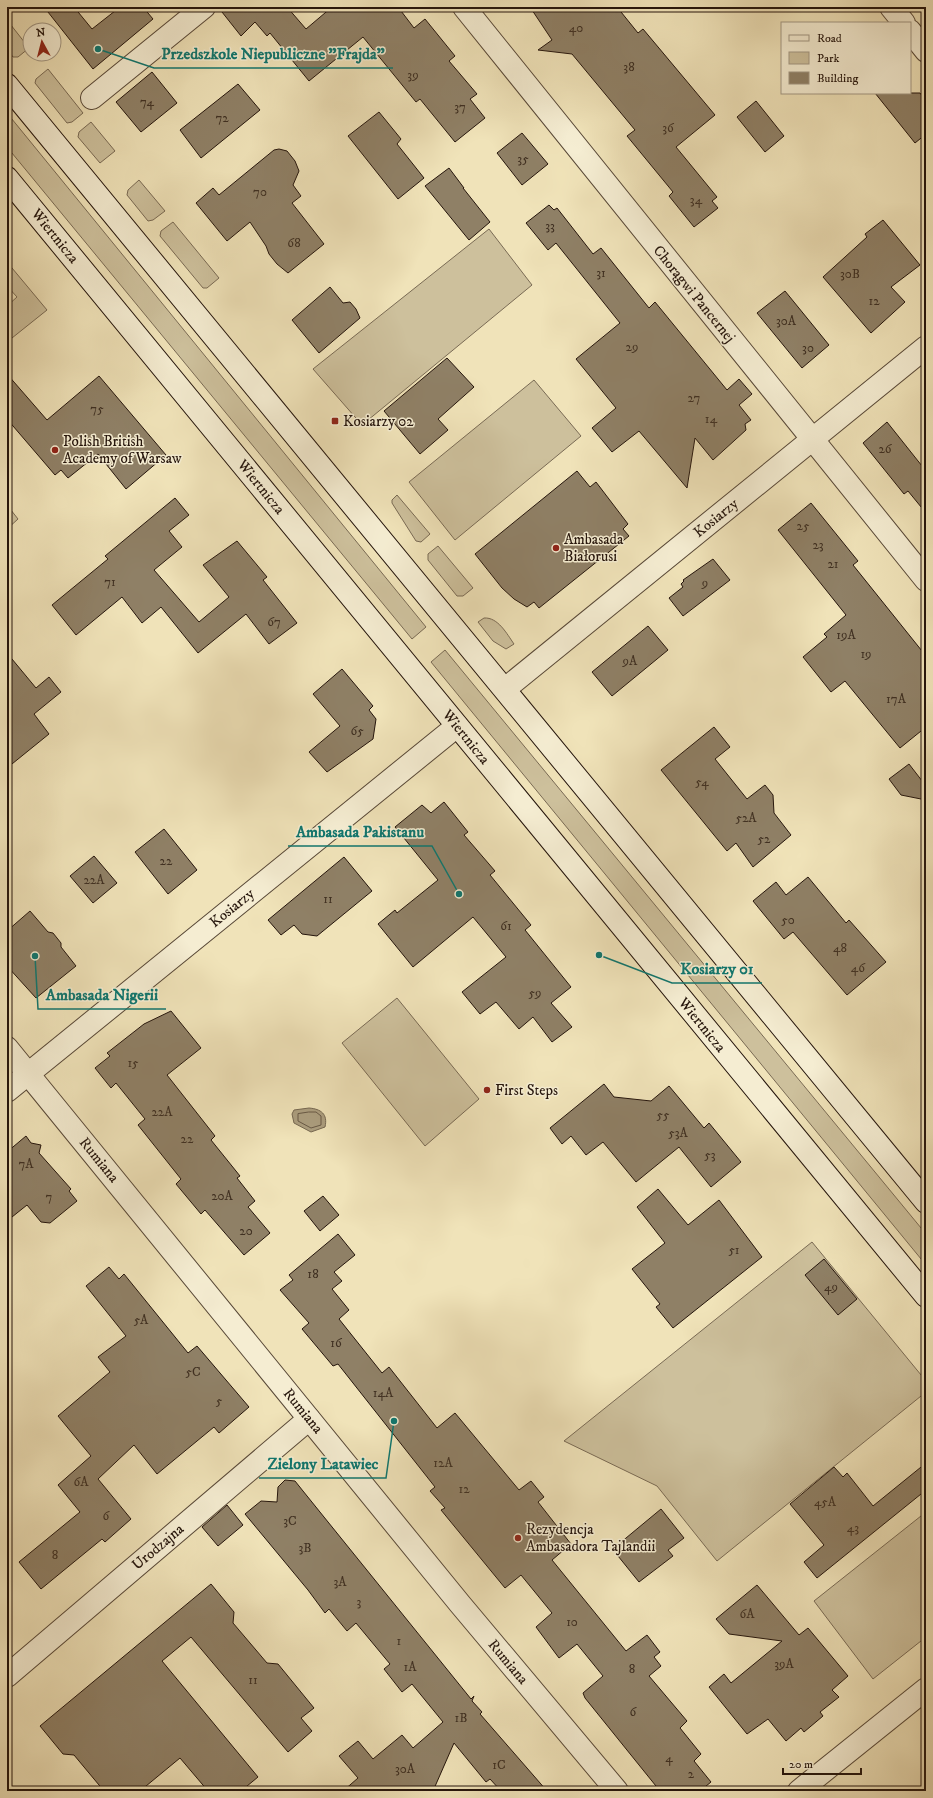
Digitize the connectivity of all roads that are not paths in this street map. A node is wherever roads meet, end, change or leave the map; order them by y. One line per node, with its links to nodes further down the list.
1 (204, 7): 8 (street)
2 (464, 7): 11 (street, Chorągwi Pancernej)
3 (891, 7): 4 (street)
4 (903, 22)
5 (911, 32): 6 (street)
6 (926, 51)
7 (7, 85): 13 (street)
8 (92, 98)
9 (7, 178): 14 (street, Wiertnicza)
10 (926, 347): 11 (street, Kosiarzy)
11 (811, 440): 12 (street, Chorągwi Pancernej); 13 (street, Kosiarzy)
12 (926, 580)
13 (506, 689): 18 (street)
14 (457, 726): 16 (street, Kosiarzy); 19 (street, Wiertnicza)
15 (7, 1048): 16 (street, Rumiana)
16 (28, 1074): 17 (street, Kosiarzy); 20 (street, Rumiana)
17 (7, 1090)
18 (926, 1202)
19 (926, 1296)
20 (309, 1419): 21 (street, Urodzajna); 23 (street, Rumiana)
21 (7, 1676)
22 (926, 1688): 24 (street)
23 (617, 1791)
24 (799, 1791)

